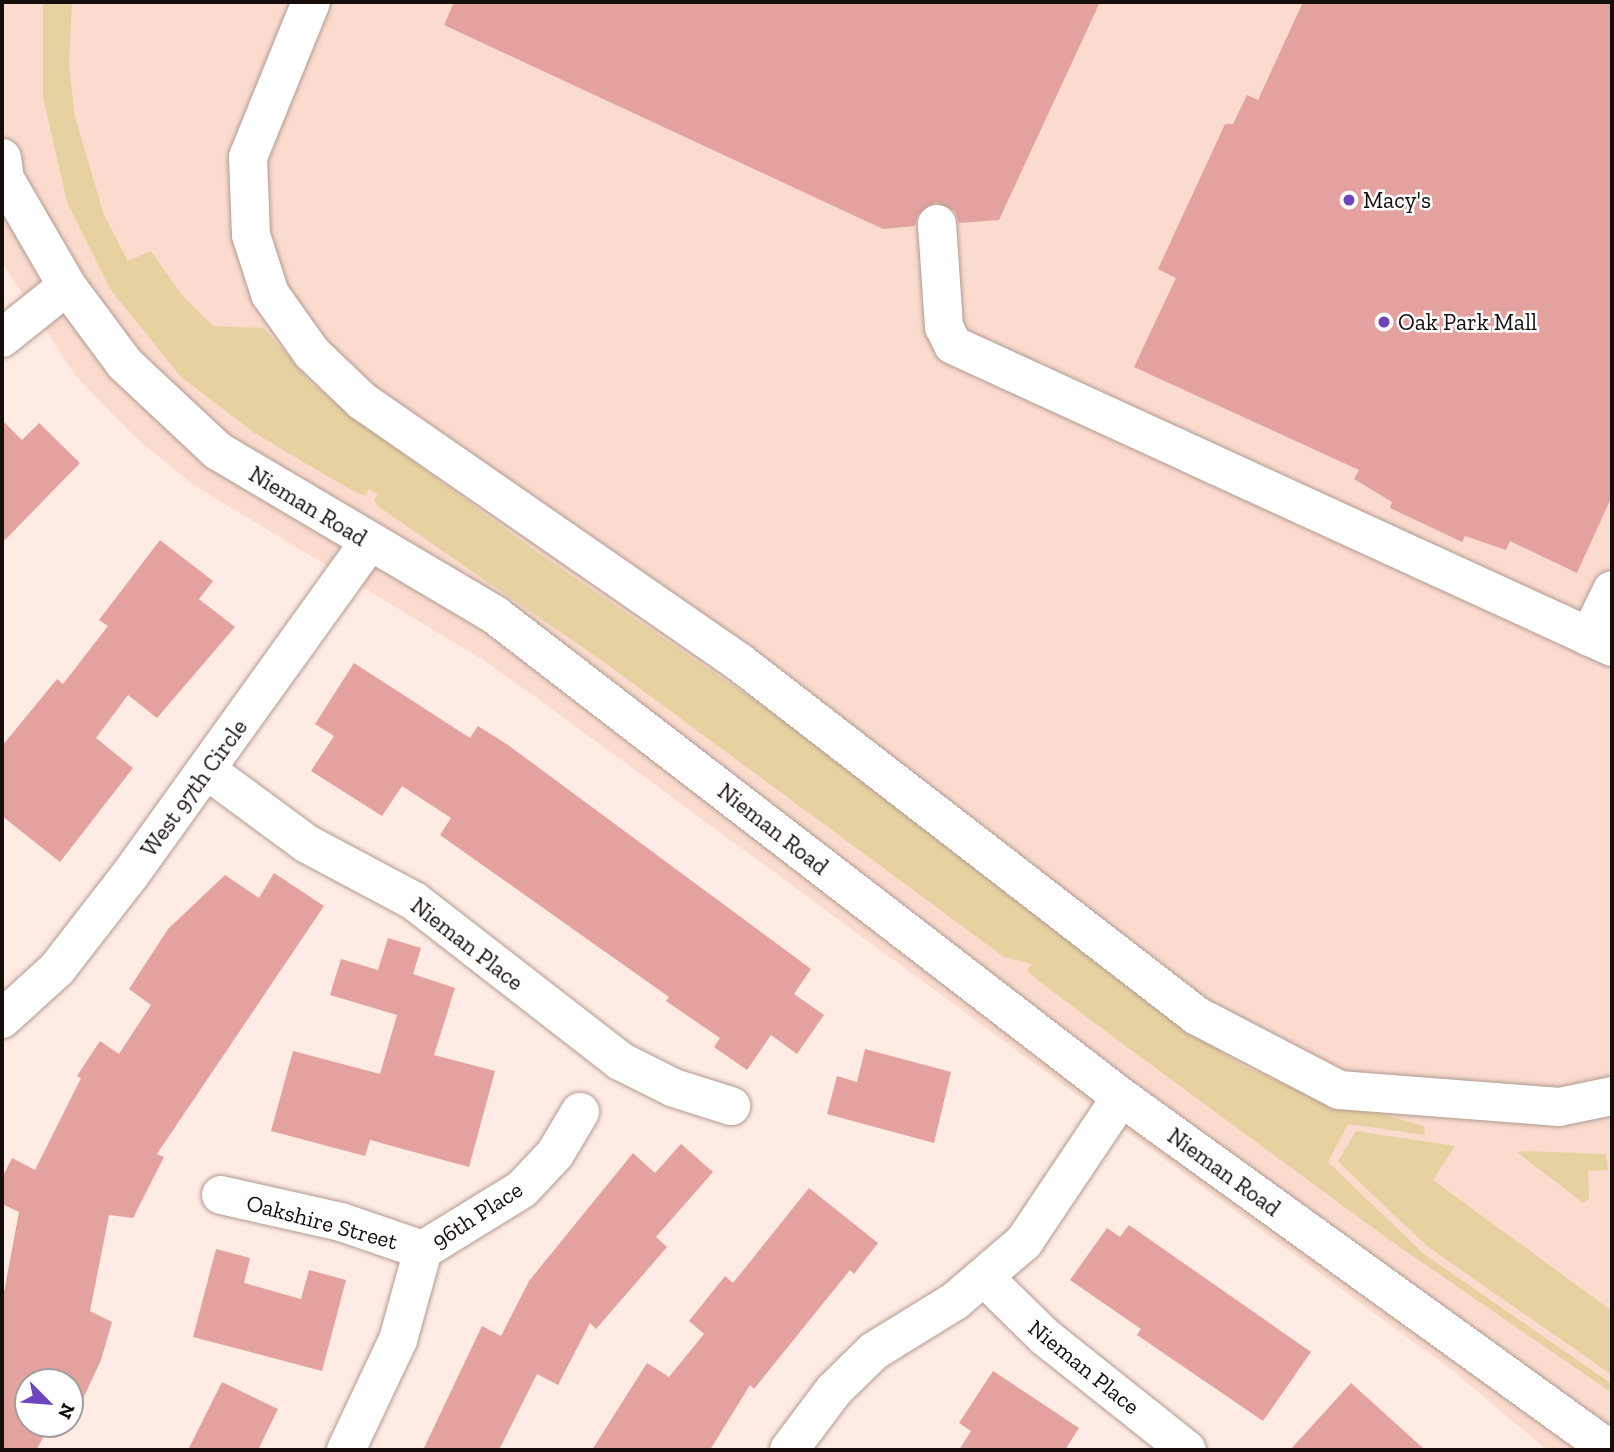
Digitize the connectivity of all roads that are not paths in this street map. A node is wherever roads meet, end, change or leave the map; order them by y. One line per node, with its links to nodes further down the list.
1 (312, 2): 11 (street)
2 (2, 158): 4 (street, Nieman Road)
3 (937, 224): 8 (street)
4 (67, 286): 5 (street); 6 (street, Nieman Road)
5 (2, 338)
6 (369, 543): 9 (street, West 97th Circle); 12 (street, Nieman Road)
7 (1612, 590): 8 (street)
8 (1601, 642)
9 (208, 771): 10 (street, West 97th Circle); 13 (street, Nieman Place)
10 (2, 1020)
11 (1612, 1096)
12 (1121, 1097): 17 (street); 21 (street, Nieman Road)
13 (731, 1106)
14 (580, 1112): 16 (street, 96th Place)
15 (221, 1195): 16 (street, Oakshire Street)
16 (423, 1250): 18 (street)
17 (985, 1278): 19 (street); 20 (street, Nieman Place)
18 (346, 1450)
19 (789, 1450)
20 (1188, 1450)
21 (1610, 1450)

